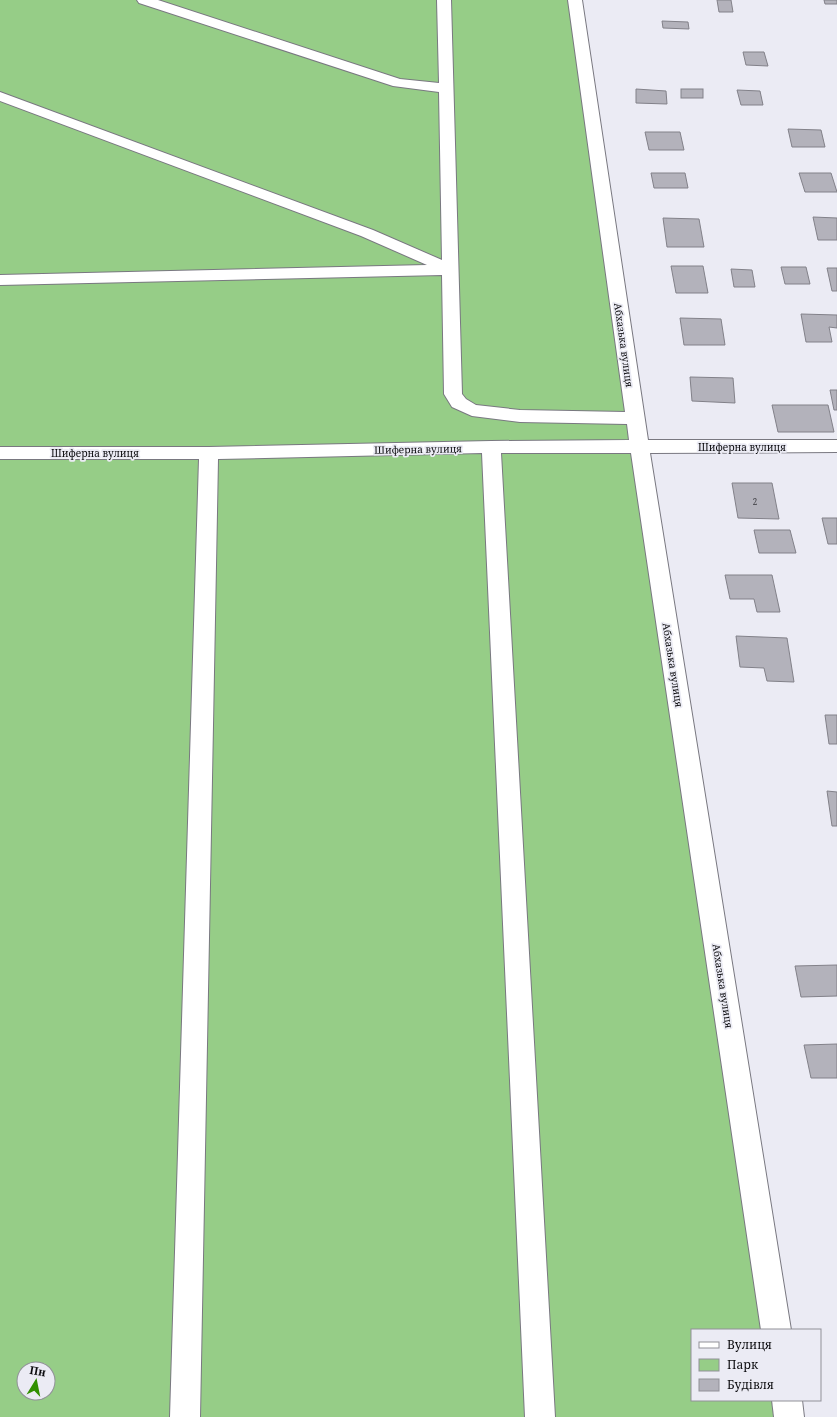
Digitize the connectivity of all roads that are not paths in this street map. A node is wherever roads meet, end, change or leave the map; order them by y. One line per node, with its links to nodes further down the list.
1 (144, 0): 4 (street)
2 (444, 0): 4 (street)
3 (575, 0): 8 (street, Абхазька вулиця)
4 (446, 88): 6 (street)
5 (0, 96): 6 (street)
6 (449, 269): 7 (street); 8 (street)
7 (0, 280)
8 (635, 418): 11 (street, Абхазька вулиця)
9 (837, 446): 11 (street, Шиферна вулиця)
10 (491, 447): 11 (street, Шиферна вулиця); 13 (street, Шиферна вулиця); 17 (street)
11 (639, 447): 14 (street, Абхазька вулиця)
12 (0, 452): 13 (street, Шиферна вулиця)
13 (208, 453): 16 (street)
14 (776, 1329)
15 (787, 1401): 18 (street)
16 (185, 1417)
17 (540, 1417)
18 (789, 1417)

